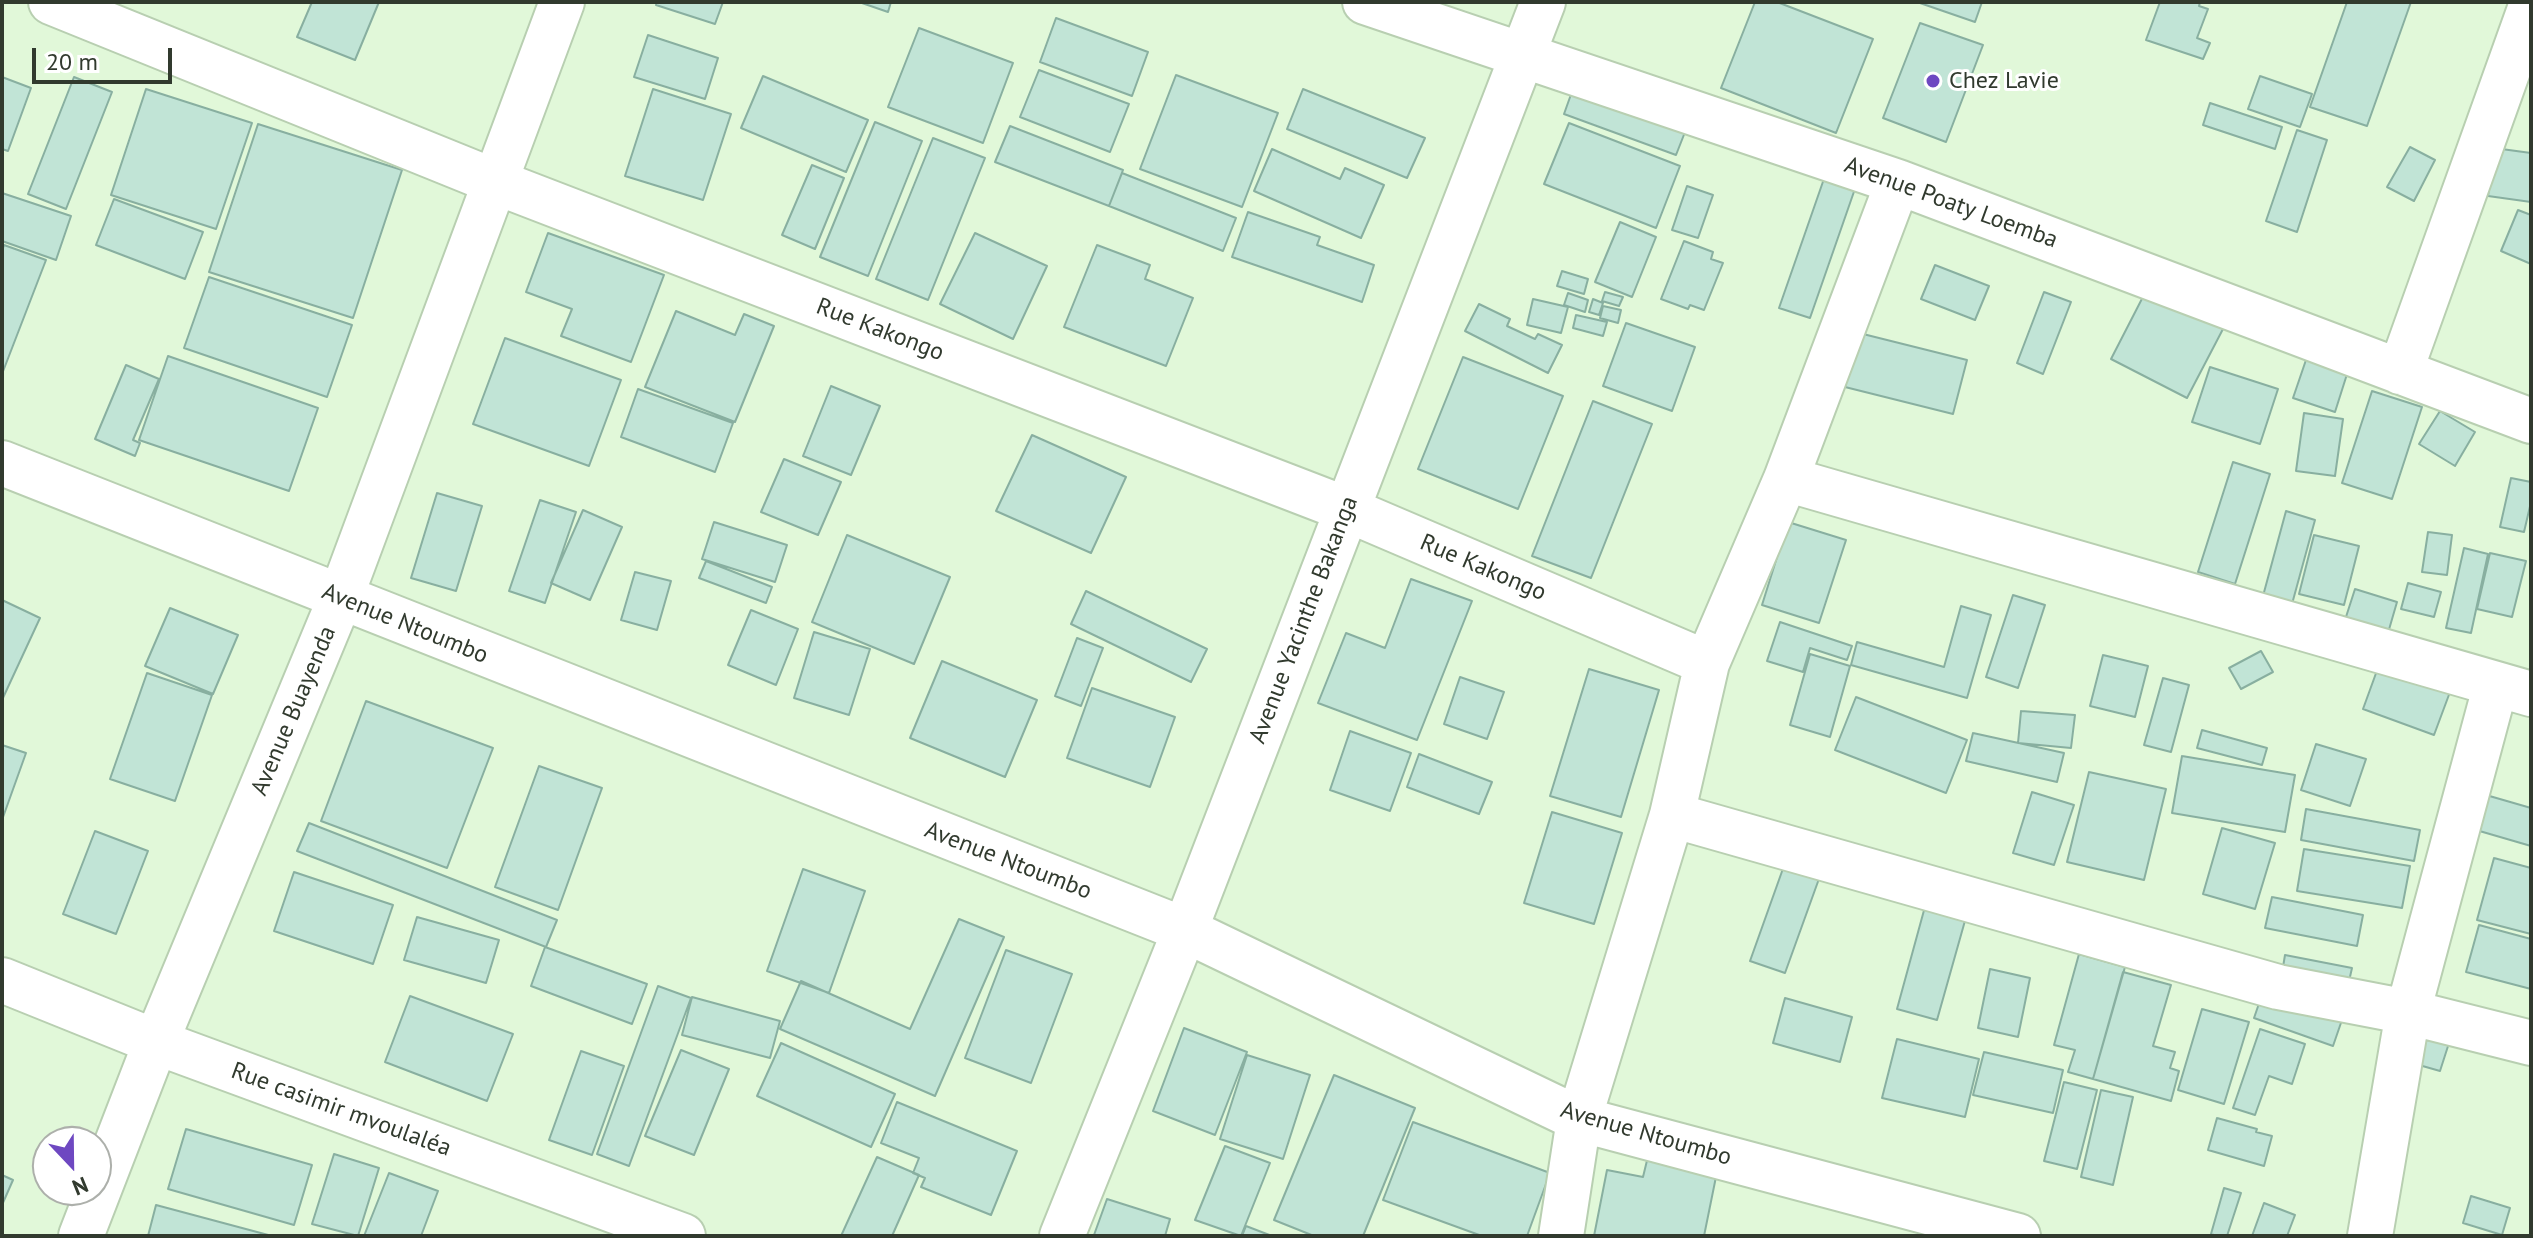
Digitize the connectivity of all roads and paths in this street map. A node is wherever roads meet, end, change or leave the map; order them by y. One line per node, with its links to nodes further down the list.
1 (51, 2): 7 (street, Rue Kakongo)
2 (562, 2): 7 (street, Avenue Buayenda)
3 (1365, 2): 6 (street, Avenue Poaty Loemba)
4 (1543, 2): 6 (street, Avenue Yacinthe Bakanga)
5 (2531, 6): 9 (street)
6 (1522, 53): 8 (street, Avenue Poaty Loemba); 13 (street, Avenue Yacinthe Bakanga)
7 (496, 182): 13 (street, Rue Kakongo); 14 (street, Avenue Buayenda)
8 (1898, 182): 9 (street, Avenue Poaty Loemba); 12 (street)
9 (2400, 372): 10 (street, Avenue Poaty Loemba)
10 (2531, 421)
11 (2, 463): 14 (street, Avenue Ntoumbo)
12 (1786, 479): 15 (street); 16 (street)
13 (1346, 509): 15 (street, Rue Kakongo); 18 (street, Avenue Yacinthe Bakanga)
14 (340, 599): 18 (street, Avenue Ntoumbo); 21 (street, Avenue Buayenda)
15 (1707, 663): 17 (street)
16 (2513, 689): 20 (street)
17 (1672, 815): 20 (street); 23 (street)
18 (1185, 930): 23 (street, Avenue Ntoumbo); 26 (street, Avenue Yacinthe Bakanga)
19 (2, 980): 21 (street, Rue casimir mvoulaléa)
20 (2408, 1012): 22 (street); 29 (street)
21 (156, 1042): 24 (street, Avenue Buayenda); 25 (street, Rue casimir mvoulaléa)
22 (2531, 1043)
23 (1579, 1119): 27 (street); 28 (street, Avenue Ntoumbo)
24 (81, 1236)
25 (683, 1236)
26 (1062, 1236)
27 (1561, 1236)
28 (2018, 1236)
29 (2370, 1236)

